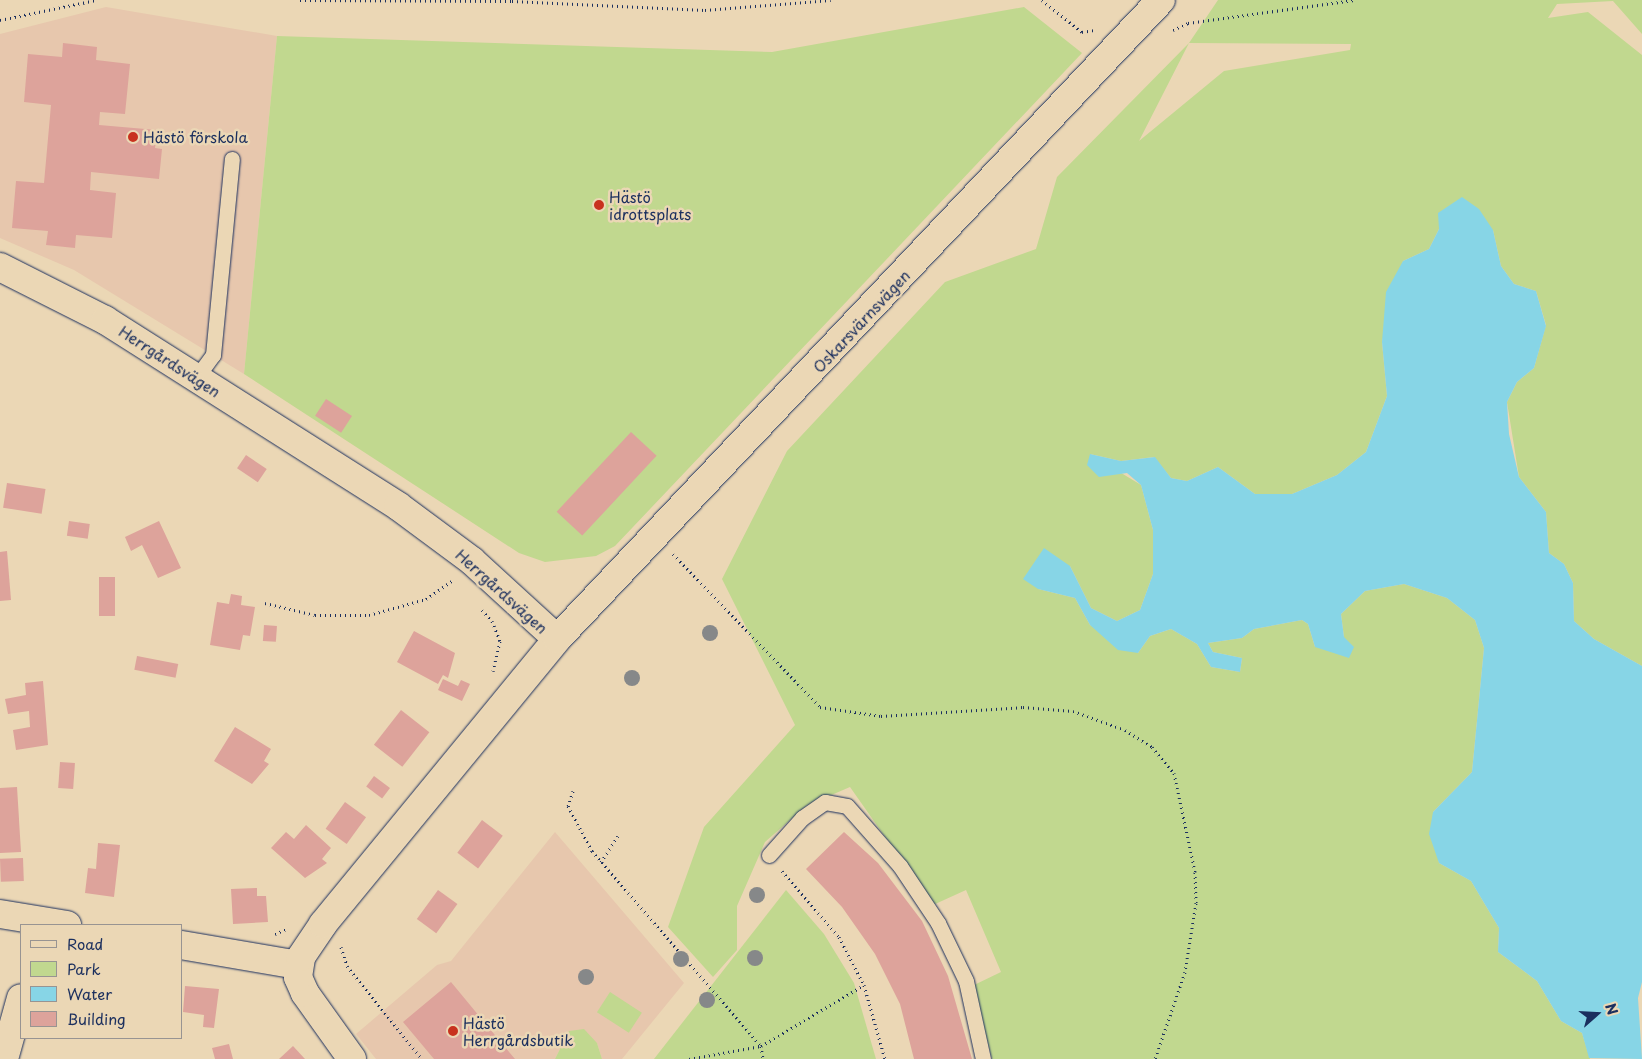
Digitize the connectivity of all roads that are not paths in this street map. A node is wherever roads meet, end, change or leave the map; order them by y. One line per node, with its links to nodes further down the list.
1 (1161, 0): 5 (street, Oskarsvärnsvägen)
2 (232, 159): 4 (lane)
3 (0, 267): 4 (street, Herrgårdsvägen)
4 (196, 378): 5 (street, Herrgårdsvägen)
5 (556, 639): 10 (street, Herrgårdsvägen)
6 (768, 855): 14 (lane)
7 (0, 914): 8 (street)
8 (56, 924)
9 (182, 945): 10 (street)
10 (287, 963): 13 (street)
11 (20, 1002): 12 (street)
12 (4, 1059)
13 (352, 1059)
14 (983, 1059)

